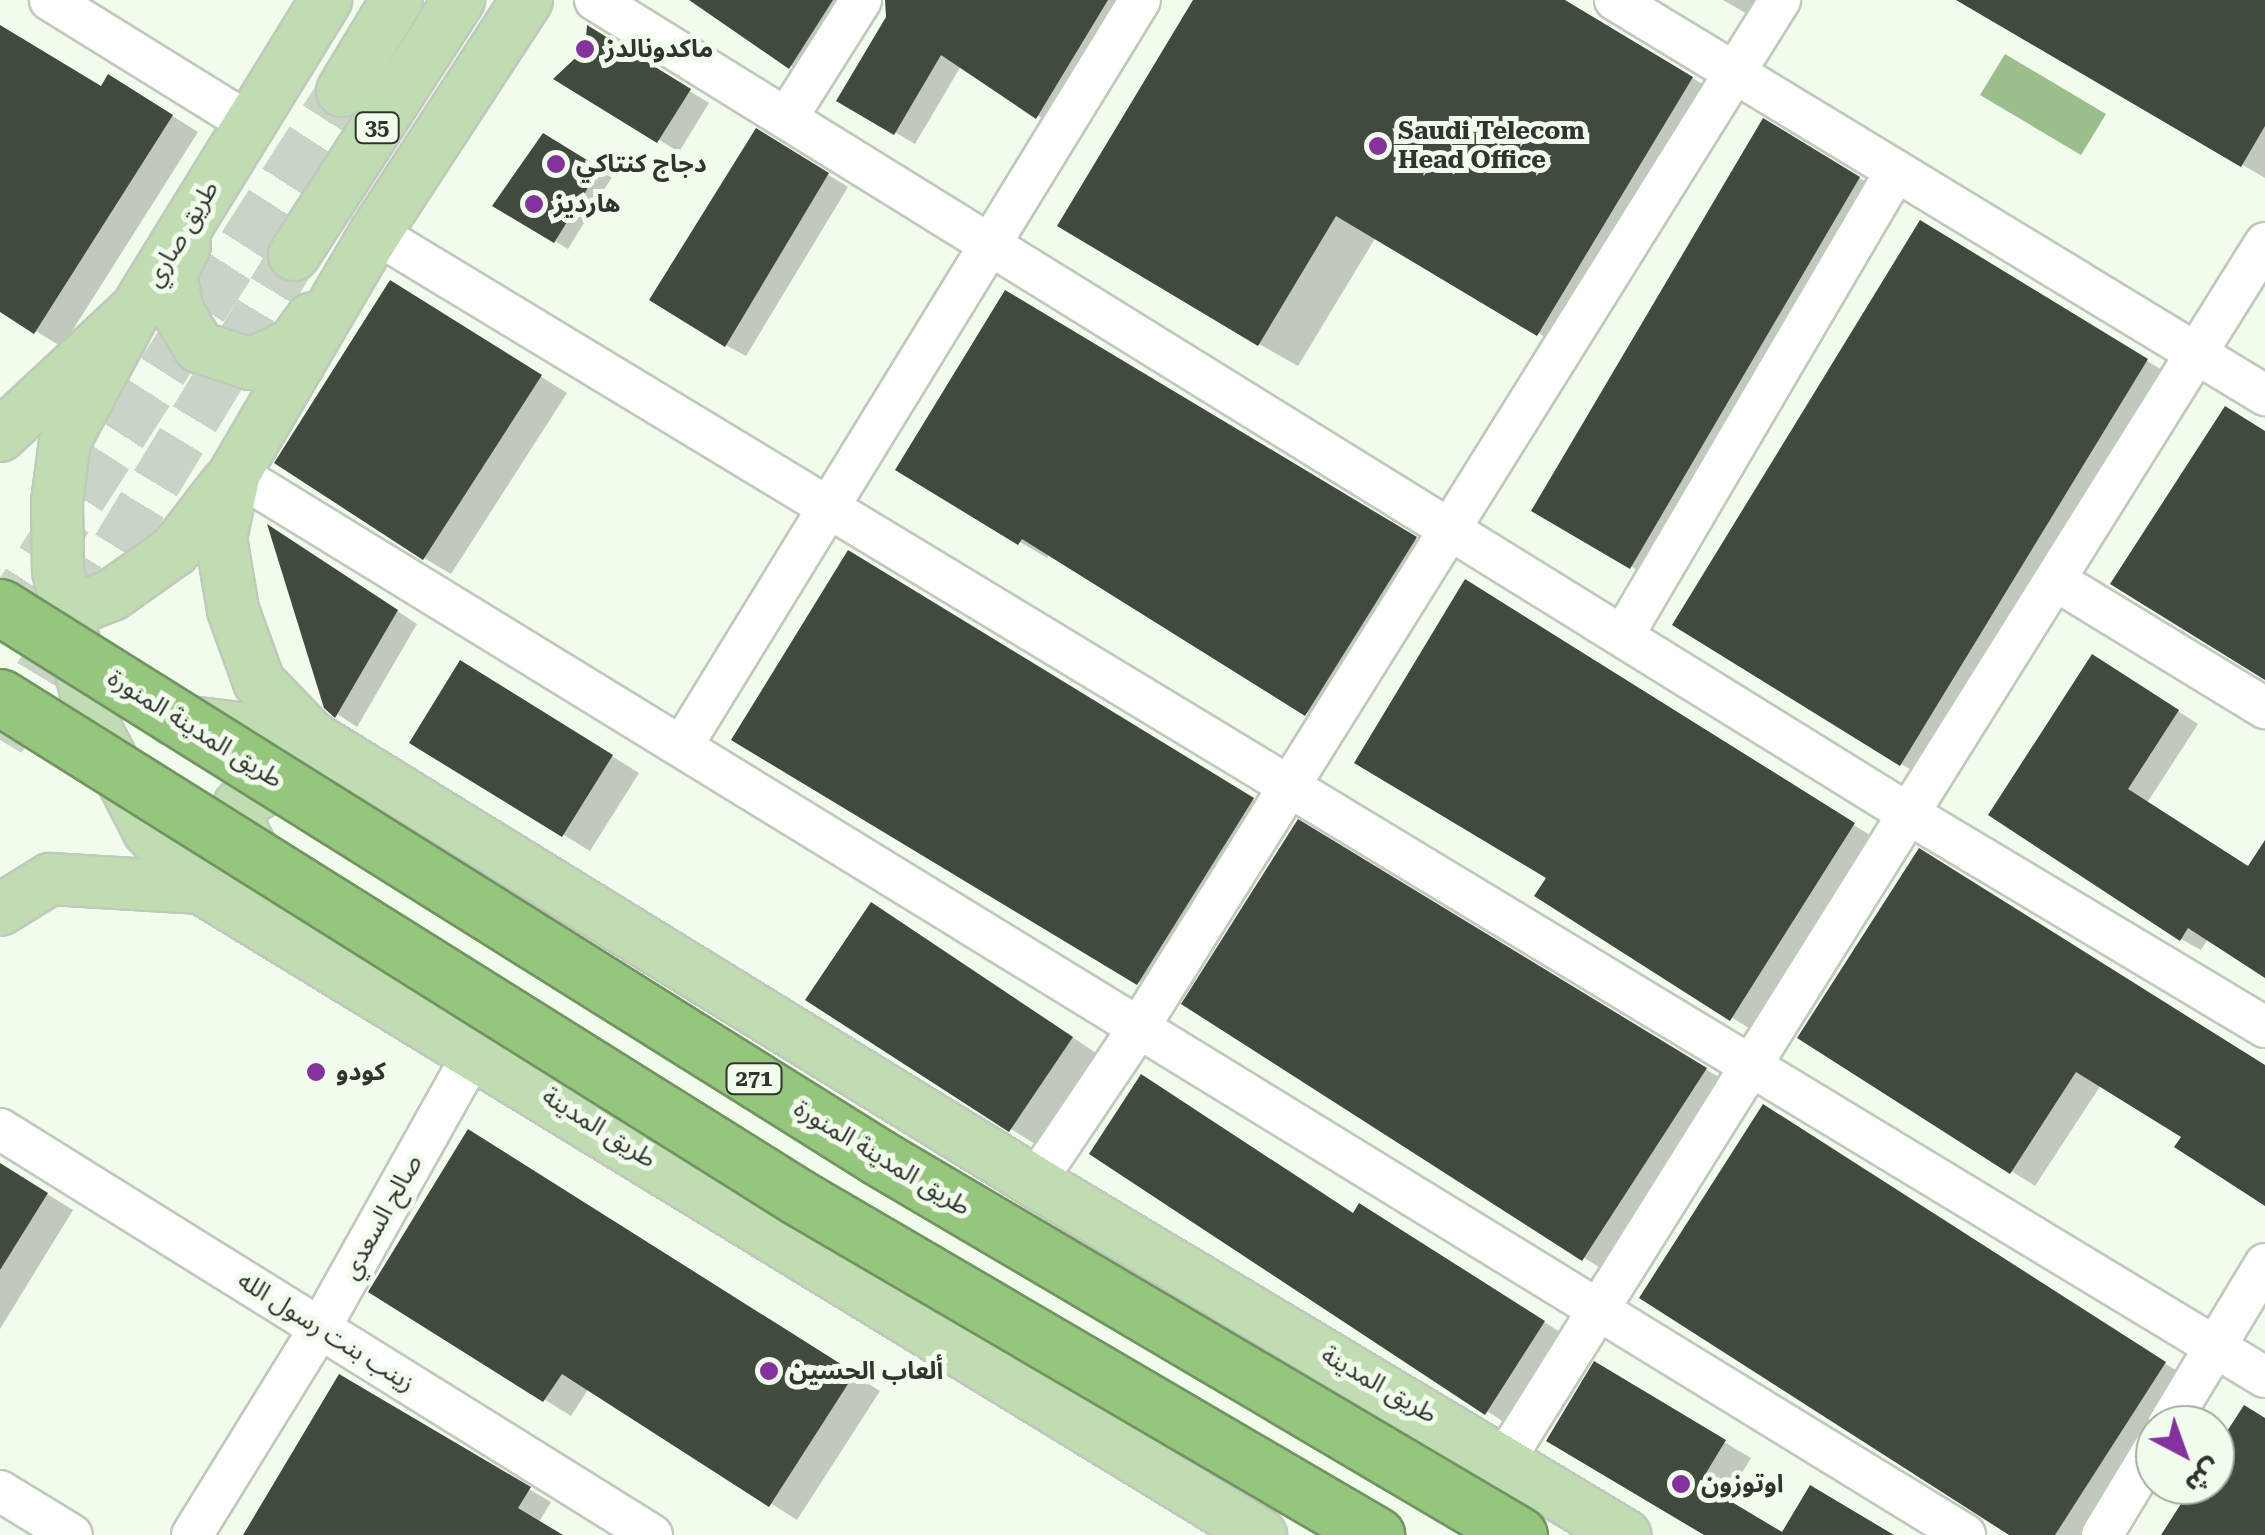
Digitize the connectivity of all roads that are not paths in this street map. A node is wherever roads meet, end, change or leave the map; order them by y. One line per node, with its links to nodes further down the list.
1 (50, 0): 14 (street)
2 (326, 0): 14 (main road, طريق صاري)
3 (397, 0): 12 (main road, 35)
4 (460, 0): 19 (main road, 35)
5 (527, 0): 16 (main road)
6 (595, 0): 13 (street)
7 (862, 0): 13 (street)
8 (1140, 0): 17 (street)
9 (1614, 0): 11 (street)
10 (1780, 0): 11 (street)
11 (1735, 73): 15 (street); 26 (street)
12 (342, 91)
13 (788, 116): 17 (street)
14 (236, 144): 16 (main road); 20 (main road, طريق صاري)
15 (1896, 171): 21 (street); 31 (street)
16 (375, 232): 24 (main road); 25 (street)
17 (991, 242): 25 (street); 26 (street)
18 (2265, 244): 21 (street)
19 (294, 255)
20 (136, 309): 23 (main road, طريق صاري); 29 (main road, طريق المدينة)
21 (2196, 354): 22 (street); 27 (street)
22 (2265, 395)
23 (0, 436)
24 (235, 473): 29 (main road); 36 (main road); 37 (street)
25 (828, 507): 37 (street); 38 (street)
26 (1451, 528): 31 (street); 38 (street)
27 (2055, 580): 33 (street); 40 (street)
28 (0, 607): 64 (highway, طريق المدينة المنورة / 271, bridge)
29 (70, 613): 30 (main road); 34 (main road, طريق المدينة)
30 (0, 628)
31 (1624, 634): 40 (street)
32 (0, 697): 63 (highway, bridge)
33 (2265, 708)
34 (92, 721): 35 (main road); 36 (main road); 41 (main road, طريق المدينة)
35 (0, 733)
36 (312, 737): 39 (main road, طريق المدينة)
37 (682, 746): 44 (street)
38 (1289, 786): 44 (street); 47 (street)
39 (410, 798): 43 (main road); 49 (main road, طريق المدينة)
40 (1909, 814): 45 (street); 47 (street)
41 (201, 888): 42 (main road); 43 (main road, طريق المدينة)
42 (0, 910)
43 (334, 967): 46 (main road, طريق المدينة)
44 (1139, 1026): 49 (street); 51 (street)
45 (2265, 1026)
46 (474, 1052): 52 (street, صالح السعدي); 62 (main road, طريق المدينة)
47 (1752, 1066): 51 (street); 53 (street)
48 (0, 1129): 52 (street, زينب بنت رسول الله)
49 (1035, 1182): 56 (main road, طريق المدينة)
50 (2265, 1264): 53 (street)
51 (1601, 1309): 56 (street); 66 (street)
52 (320, 1328): 60 (street, صالح السعدي); 61 (street, زينب بنت رسول الله)
53 (2216, 1346): 54 (street); 55 (street)
54 (2265, 1376)
55 (2180, 1405)
56 (1505, 1459): 65 (main road, طريق المدينة)
57 (2135, 1480): 67 (street)
58 (0, 1490): 59 (street)
59 (72, 1535)
60 (192, 1535)
61 (652, 1535)
62 (1260, 1535)
63 (1376, 1535)
64 (1519, 1535)
65 (1626, 1535)
66 (1965, 1535)
67 (2102, 1535)

